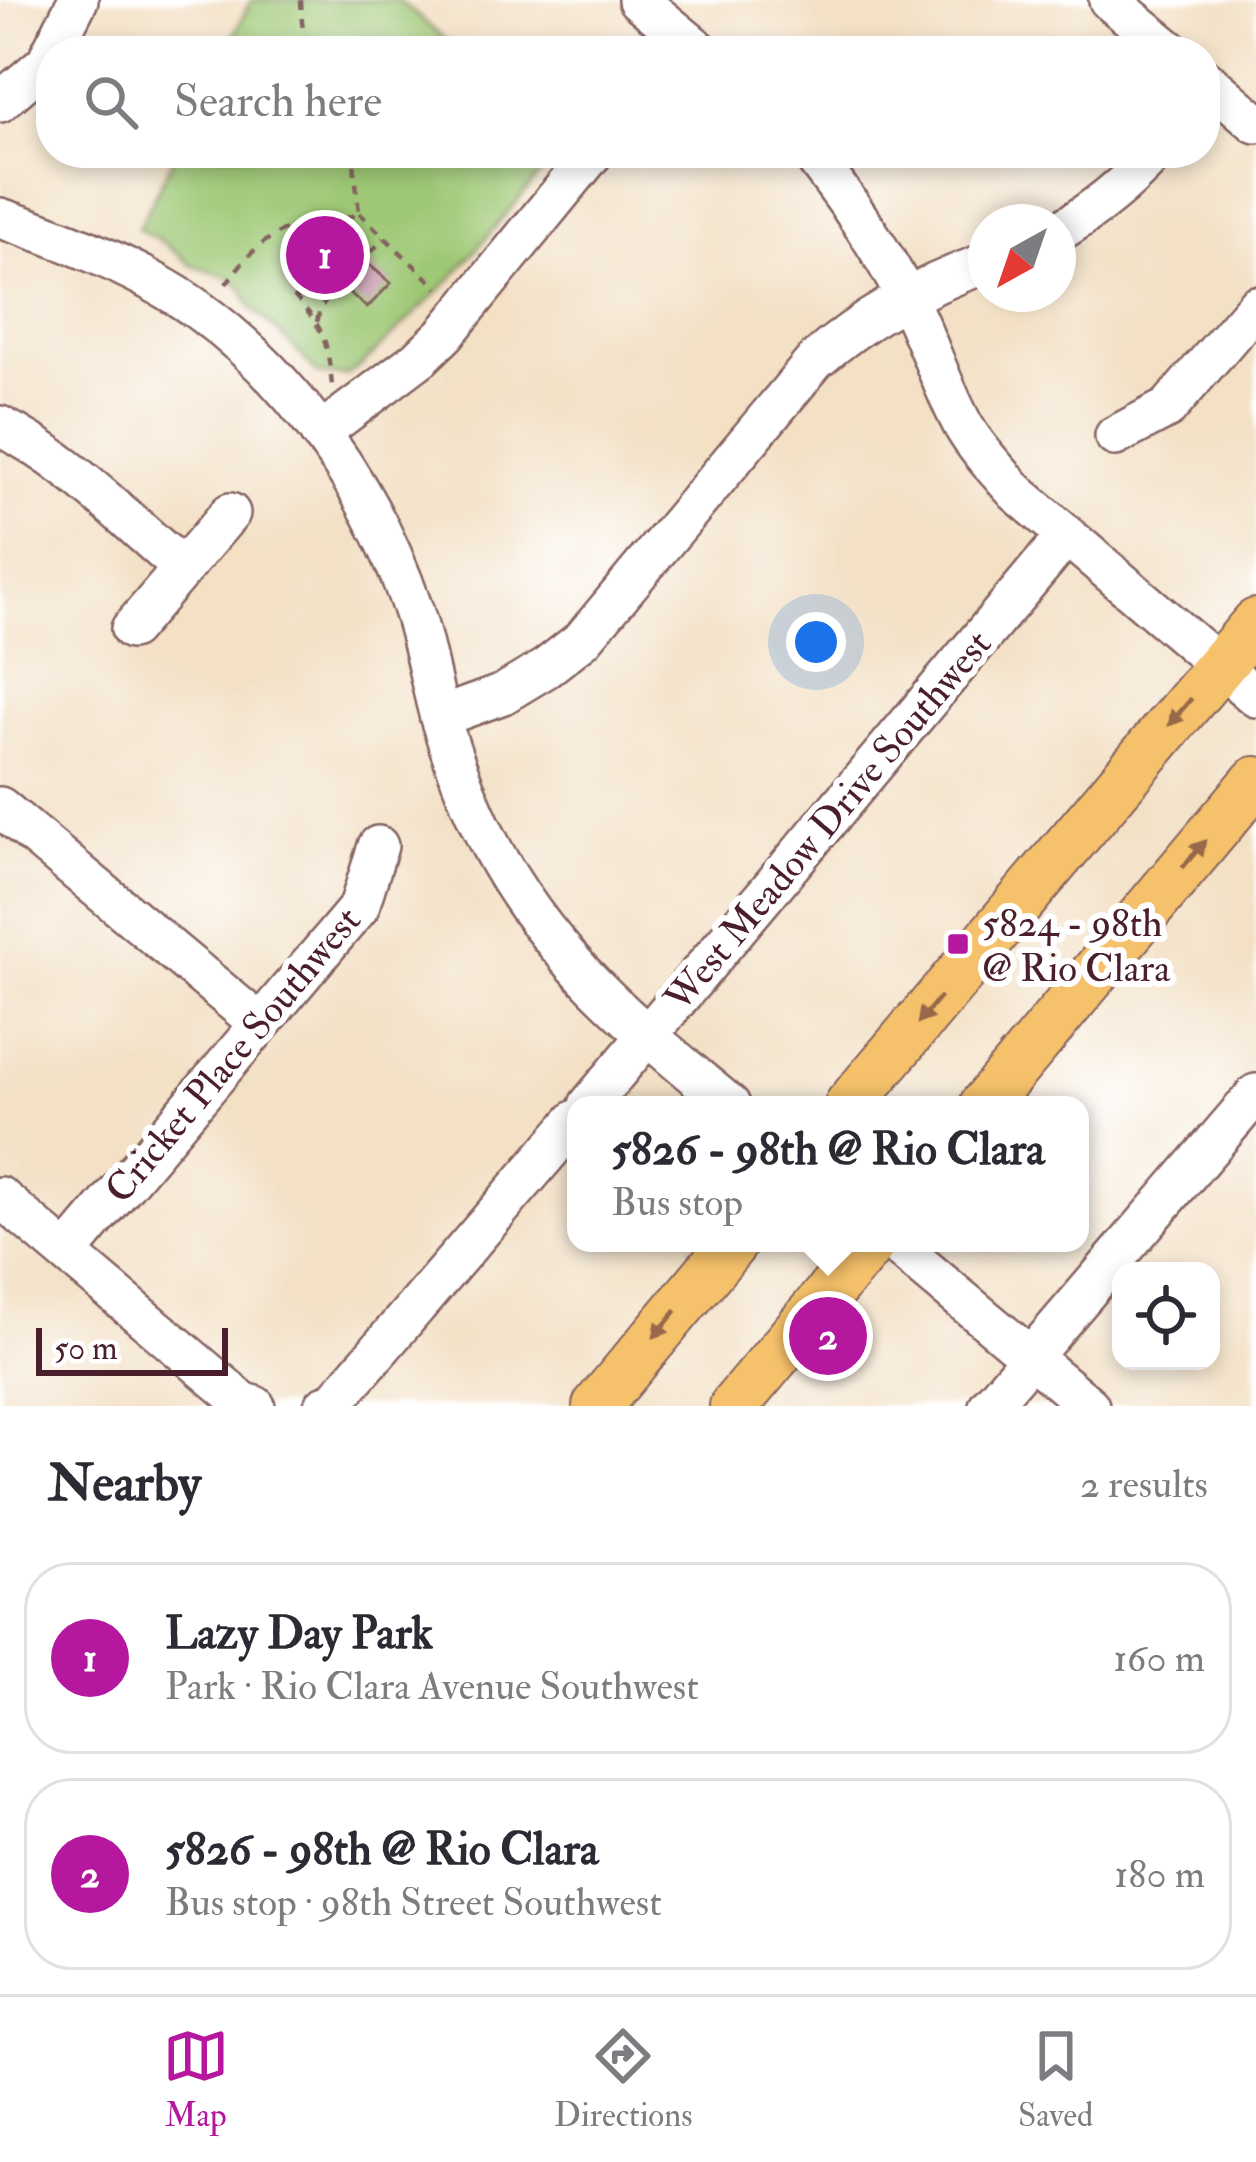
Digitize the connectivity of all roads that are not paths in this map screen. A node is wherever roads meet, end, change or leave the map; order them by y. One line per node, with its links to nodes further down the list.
1 (78, 0): 4 (street)
2 (638, 0): 5 (street)
3 (1109, 0): 6 (street)
4 (59, 36)
5 (676, 36)
6 (1153, 36)
7 (36, 71): 9 (street)
8 (1220, 96): 10 (street)
9 (0, 102)
10 (1256, 123)
11 (581, 168): 20 (street)
12 (822, 168): 17 (street)
13 (1140, 168): 15 (street)
14 (0, 218): 20 (street)
15 (1076, 222)
16 (968, 270): 17 (street)
17 (908, 300): 23 (street); 29 (street)
18 (1256, 306): 21 (street)
19 (0, 426): 24 (street)
20 (320, 433): 29 (street)
21 (1115, 436)
22 (230, 513): 24 (street)
23 (1066, 536): 27 (street); 34 (street, West Meadow Drive Southwest)
24 (183, 568): 26 (street)
25 (1256, 622): 27 (main road)
26 (131, 629)
27 (1219, 666): 28 (street); 38 (main road, one-way to 38)
28 (1256, 697)
29 (440, 717): 34 (street)
30 (1256, 781): 39 (main road, one-way to 30)
31 (0, 807): 33 (street)
32 (378, 846): 33 (street, Cricket Place Southwest)
33 (260, 1024): 42 (street, Cricket Place Southwest)
34 (647, 1035): 36 (street, West Meadow Drive Southwest); 37 (street)
35 (1256, 1094): 46 (street)
36 (596, 1096)
37 (719, 1096)
38 (857, 1096)
39 (992, 1096)
40 (567, 1130): 48 (street)
41 (0, 1197): 42 (street)
42 (67, 1252): 47 (street)
43 (725, 1252): 49 (main road, one-way to 49)
44 (863, 1252): 50 (main road)
45 (905, 1252): 46 (street)
46 (1030, 1357): 51 (street); 52 (street)
47 (255, 1406)
48 (324, 1406)
49 (597, 1406)
50 (734, 1406)
51 (989, 1406)
52 (1089, 1406)

